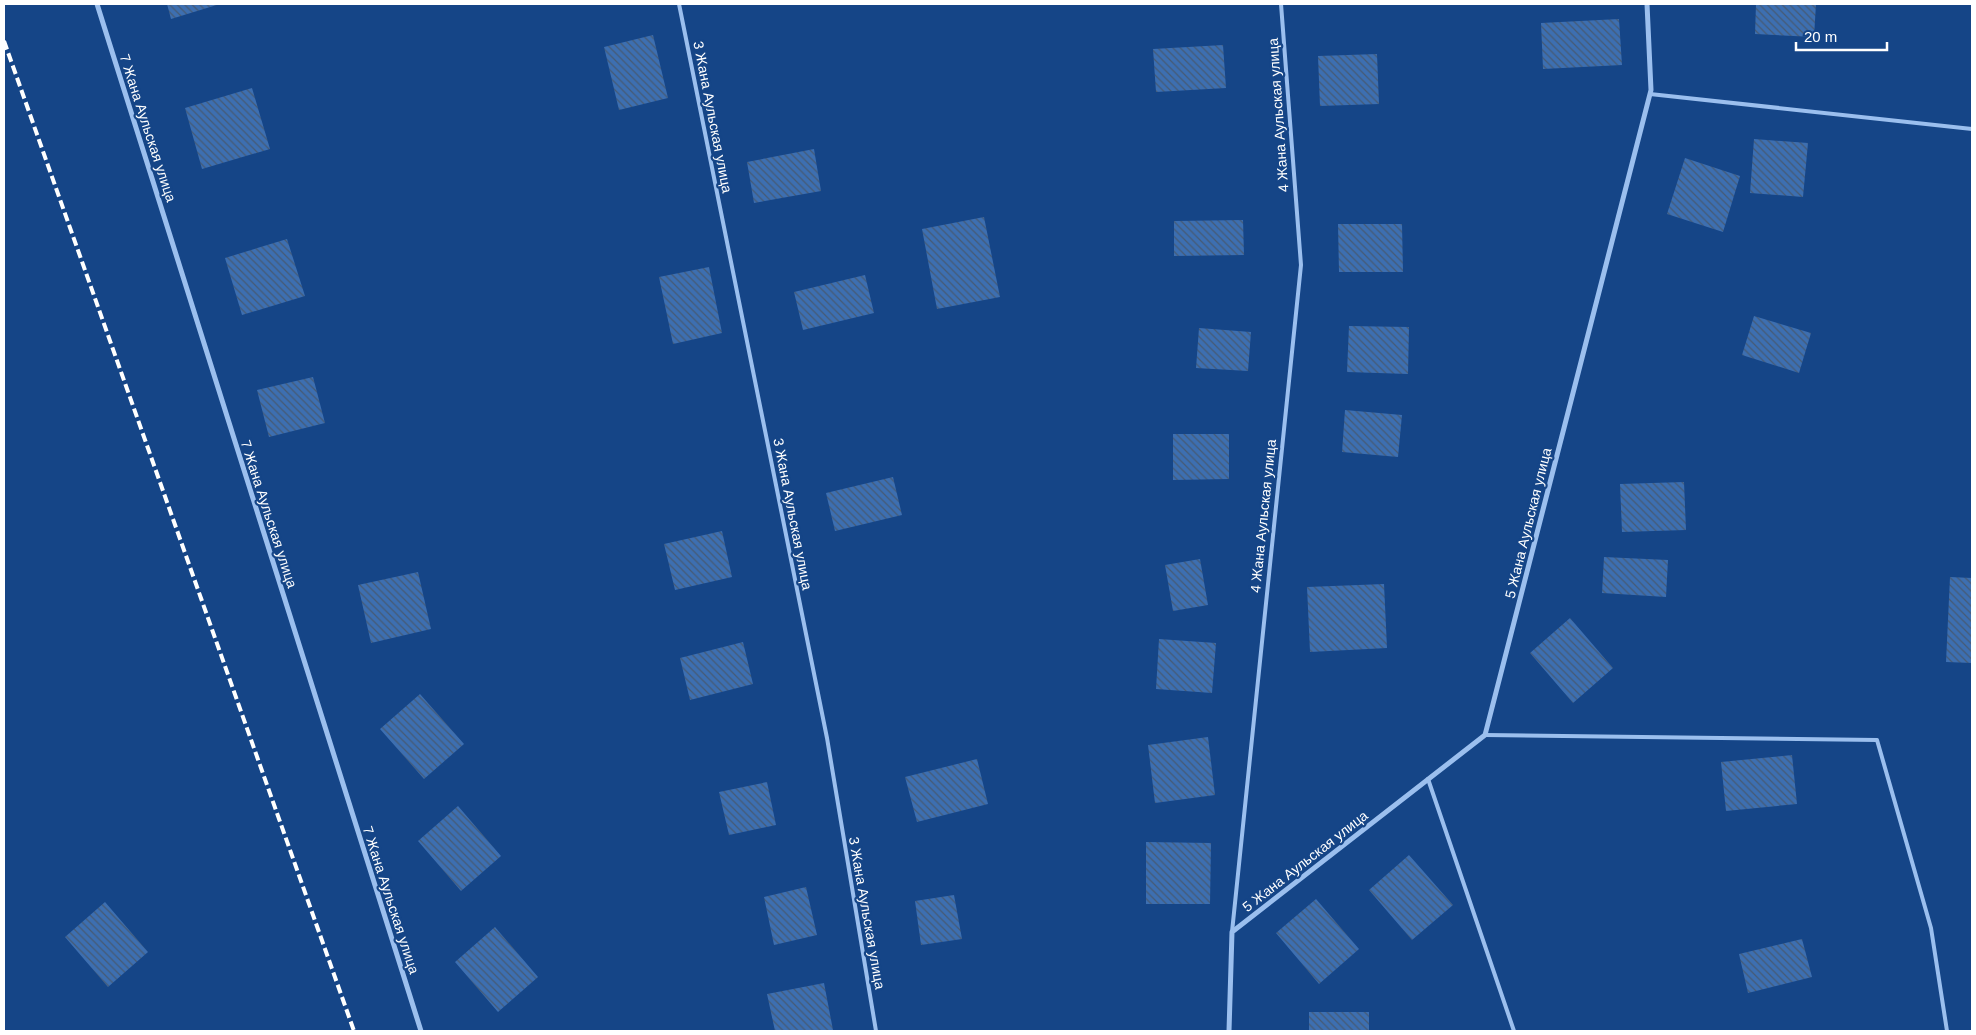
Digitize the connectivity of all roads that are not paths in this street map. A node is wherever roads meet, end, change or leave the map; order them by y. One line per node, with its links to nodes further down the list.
1 (96, 4): 10 (street, 7 Жана Аульская улица)
2 (679, 4): 11 (lane, 3 Жана Аульская улица)
3 (1281, 4): 9 (lane, 4 Жана Аульская улица)
4 (1647, 4): 5 (street, 5 Жана Аульская улица)
5 (1650, 94): 6 (lane); 7 (street, 5 Жана Аульская улица)
6 (1972, 129)
7 (1485, 734): 8 (street, 5 Жана Аульская улица); 14 (lane)
8 (1428, 779): 9 (street, 5 Жана Аульская улица); 13 (lane)
9 (1232, 932): 12 (street, 4 Жана Аульская улица)
10 (421, 1031)
11 (876, 1031)
12 (1229, 1031)
13 (1514, 1031)
14 (1947, 1031)

